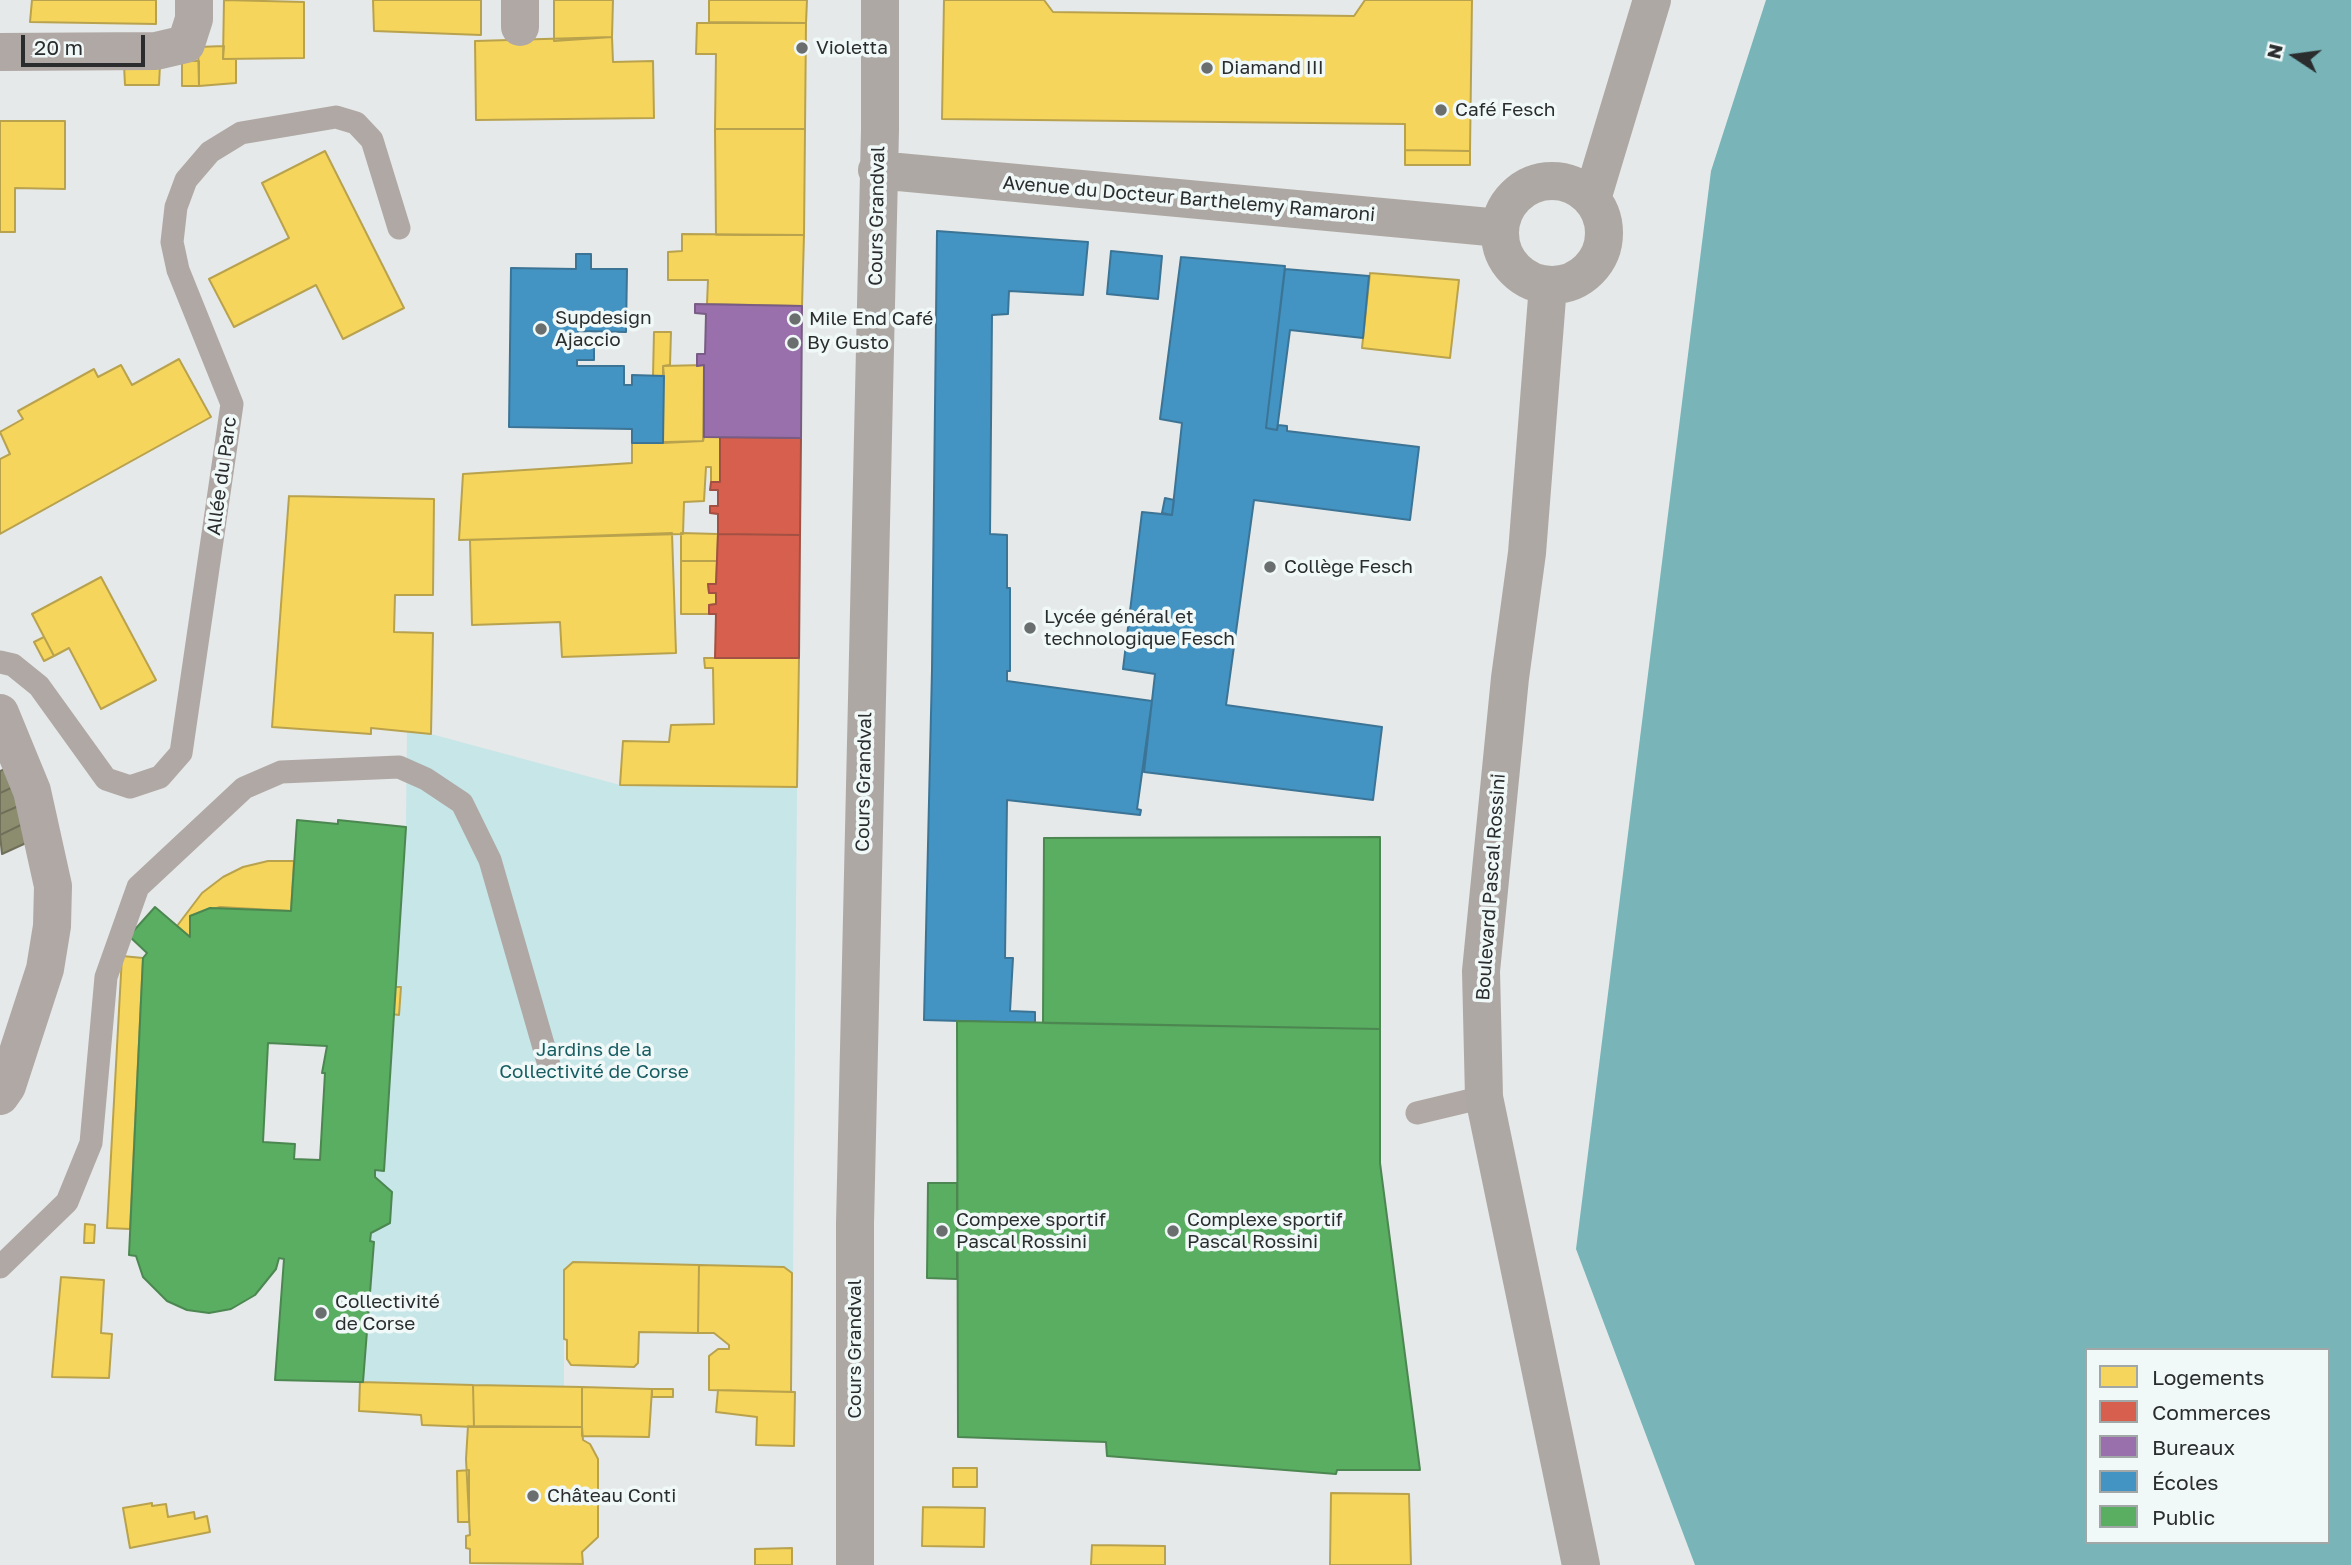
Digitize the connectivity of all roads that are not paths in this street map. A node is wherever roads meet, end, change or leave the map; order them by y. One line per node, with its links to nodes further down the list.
1 (194, 0): 4 (street)
2 (880, 0): 5 (main road, Cours Grandval)
3 (1652, 0): 6 (main road)
4 (0, 52)
5 (877, 170): 8 (main road, Avenue du Docteur Barthelemy Ramaroni); 17 (main road, Cours Grandval)
6 (1592, 199): 8 (main road); 9 (main road)
7 (399, 228): 10 (lane, Allée du Parc)
8 (1500, 228): 9 (main road)
9 (1548, 285): 14 (main road, Boulevard Pascal Rossini)
10 (0, 662)
11 (0, 713): 13 (street)
12 (549, 1065): 16 (lane)
13 (0, 1096)
14 (1484, 1097): 15 (lane); 18 (main road, Boulevard Pascal Rossini)
15 (1417, 1113)
16 (0, 1267)
17 (855, 1565)
18 (1581, 1565)

